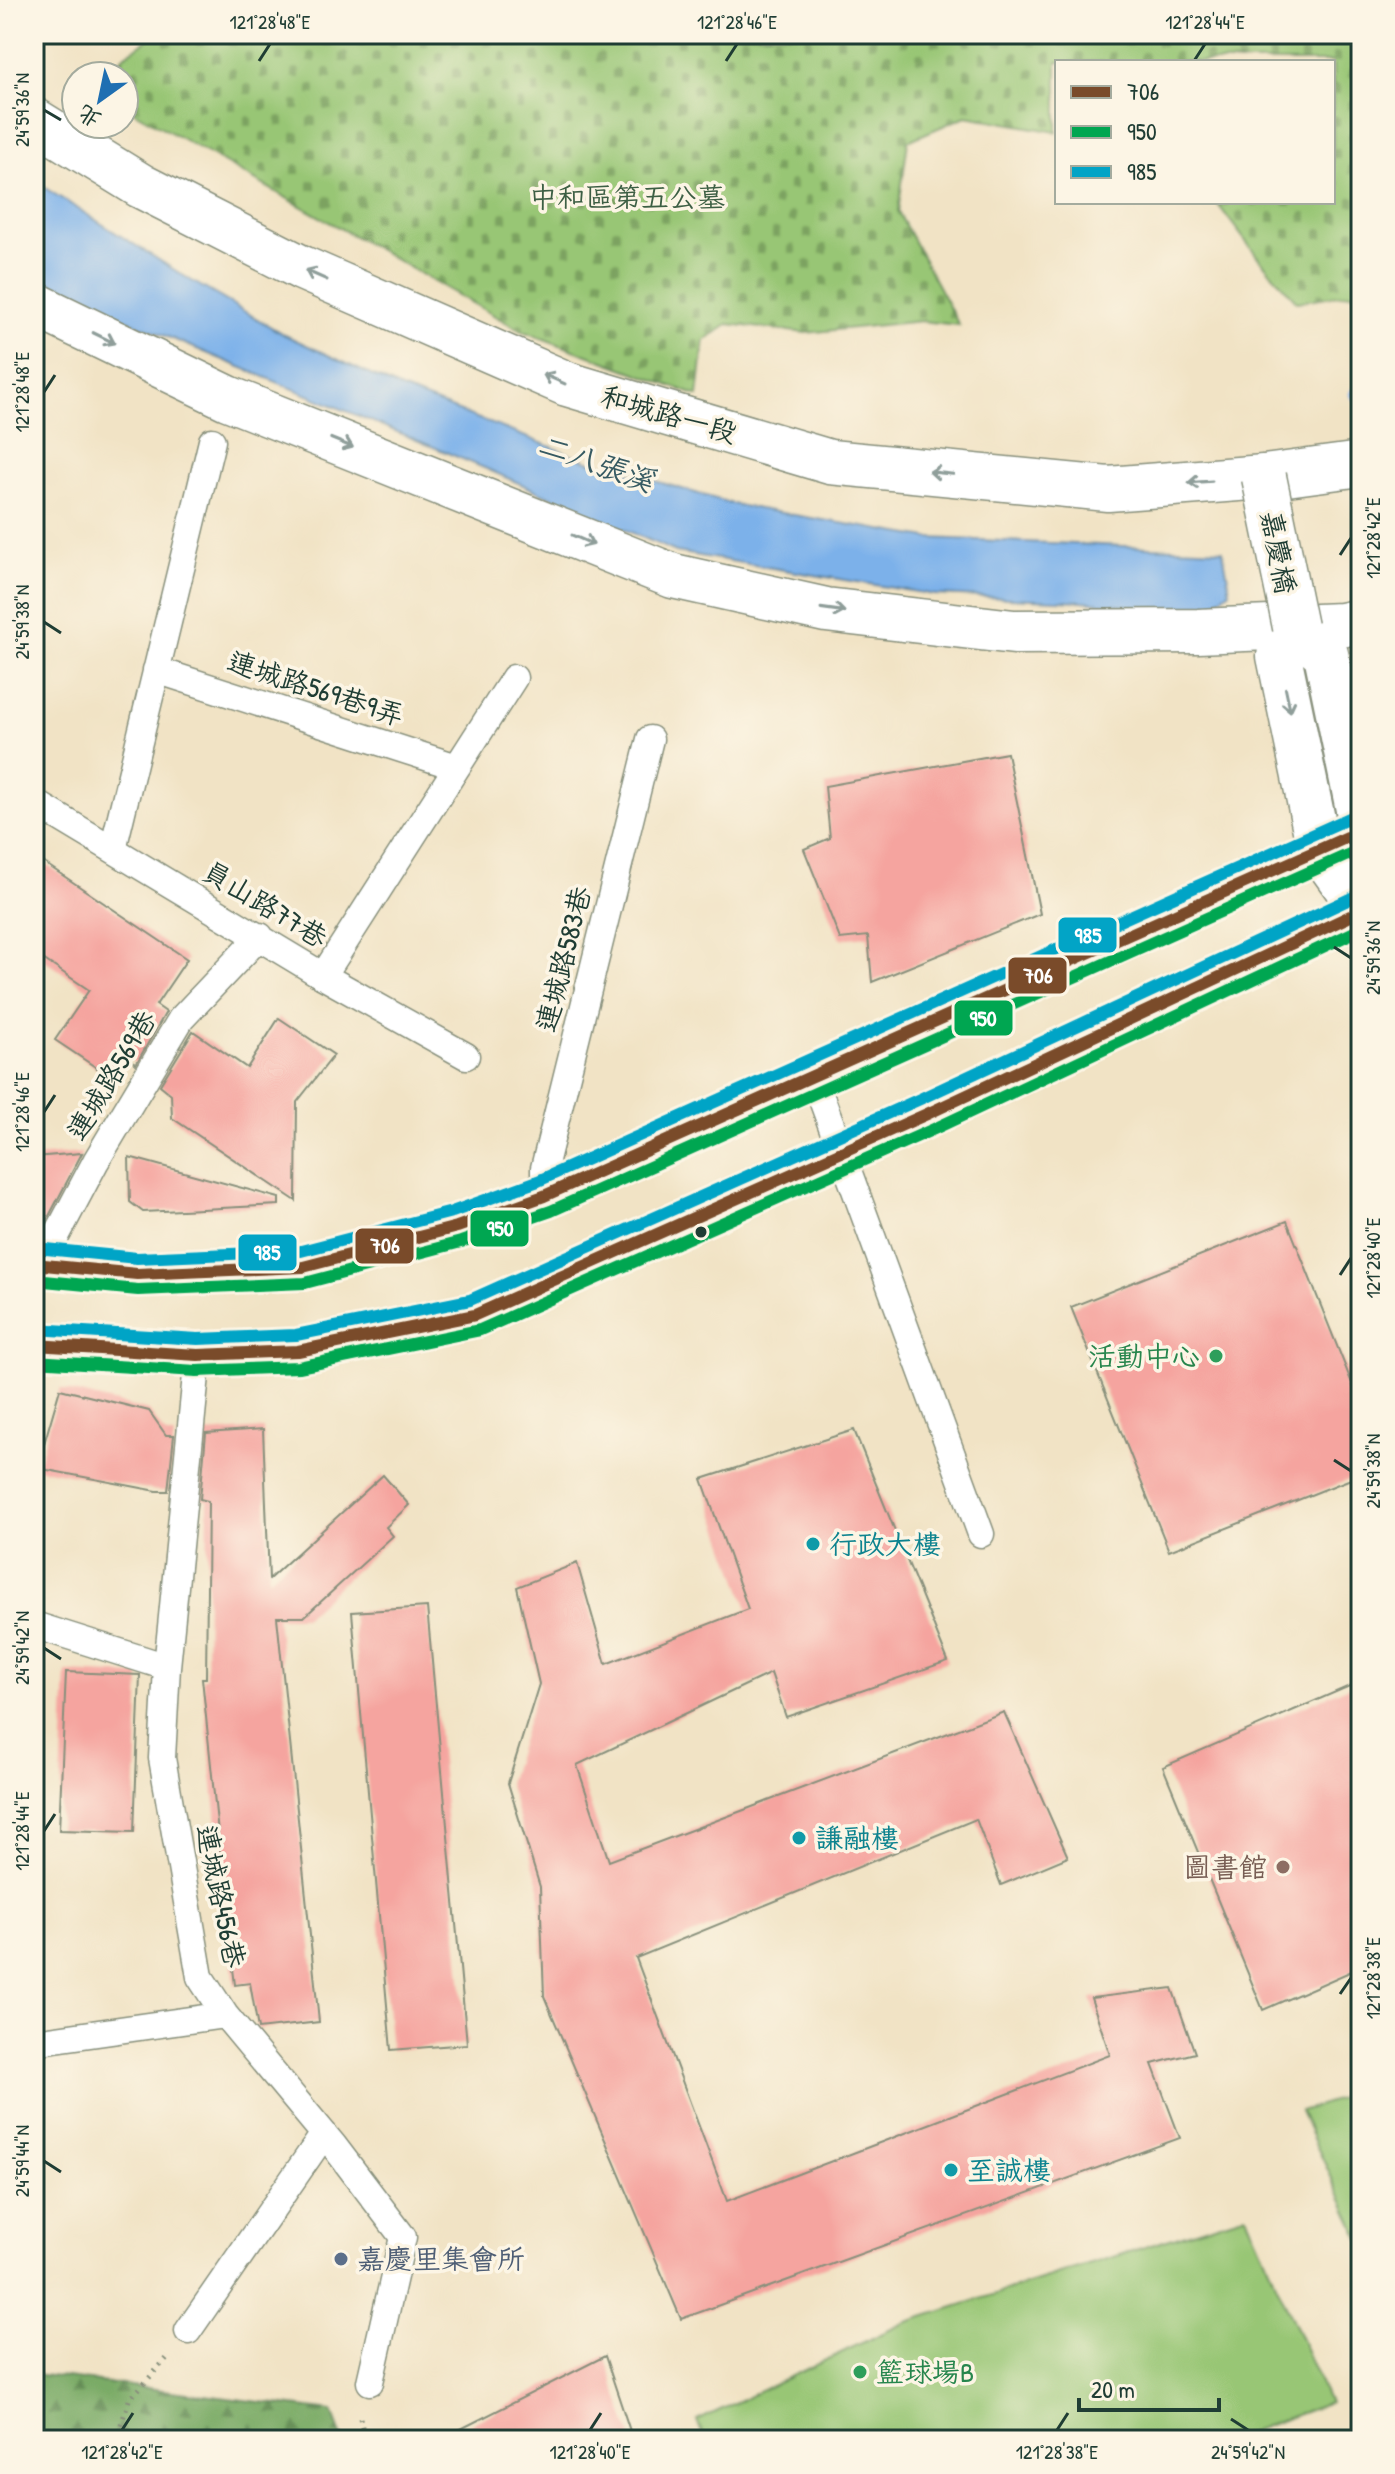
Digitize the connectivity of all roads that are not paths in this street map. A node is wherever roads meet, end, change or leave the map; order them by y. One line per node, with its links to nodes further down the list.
1 (34, 120): 5 (street, 和城路一段, one-way to 1)
2 (34, 304): 7 (street, one-way to 7)
3 (212, 441): 8 (lane)
4 (1361, 464): 5 (street, 和城路一段)
5 (1264, 477): 7 (street, 嘉慶橋, bridge)
6 (1361, 621): 7 (street)
7 (1295, 627): 13 (street); 16 (street, one-way to 16)
8 (156, 670): 11 (lane, 連城路569巷9弄); 15 (lane)
9 (514, 678): 11 (lane)
10 (650, 739): 23 (lane, 連城路583巷)
11 (457, 767): 19 (lane)
12 (34, 802): 15 (lane, 員山路77巷)
13 (1361, 824)
14 (1361, 831): 16 (main road)
15 (113, 849): 18 (lane, 員山路77巷)
16 (1319, 849): 17 (street); 21 (main road)
17 (1361, 910): 22 (main road)
18 (260, 936): 19 (lane, 員山路77巷); 24 (lane, 連城路569巷)
19 (323, 976): 20 (lane, 員山路77巷)
20 (466, 1056)
21 (813, 1075): 22 (lane); 23 (main road)
22 (842, 1152): 26 (main road); 27 (lane)
23 (544, 1196): 24 (main road)
24 (37, 1264)
25 (34, 1345): 26 (main road)
26 (198, 1355): 29 (lane, 連城路456巷)
27 (981, 1534)
28 (34, 1625): 29 (lane)
29 (167, 1667): 30 (lane, 連城路456巷)
30 (225, 2015): 31 (lane); 32 (lane, 連城路456巷)
31 (34, 2042)
32 (324, 2134): 33 (lane); 34 (lane, 連城路456巷)
33 (188, 2331)
34 (370, 2382)

